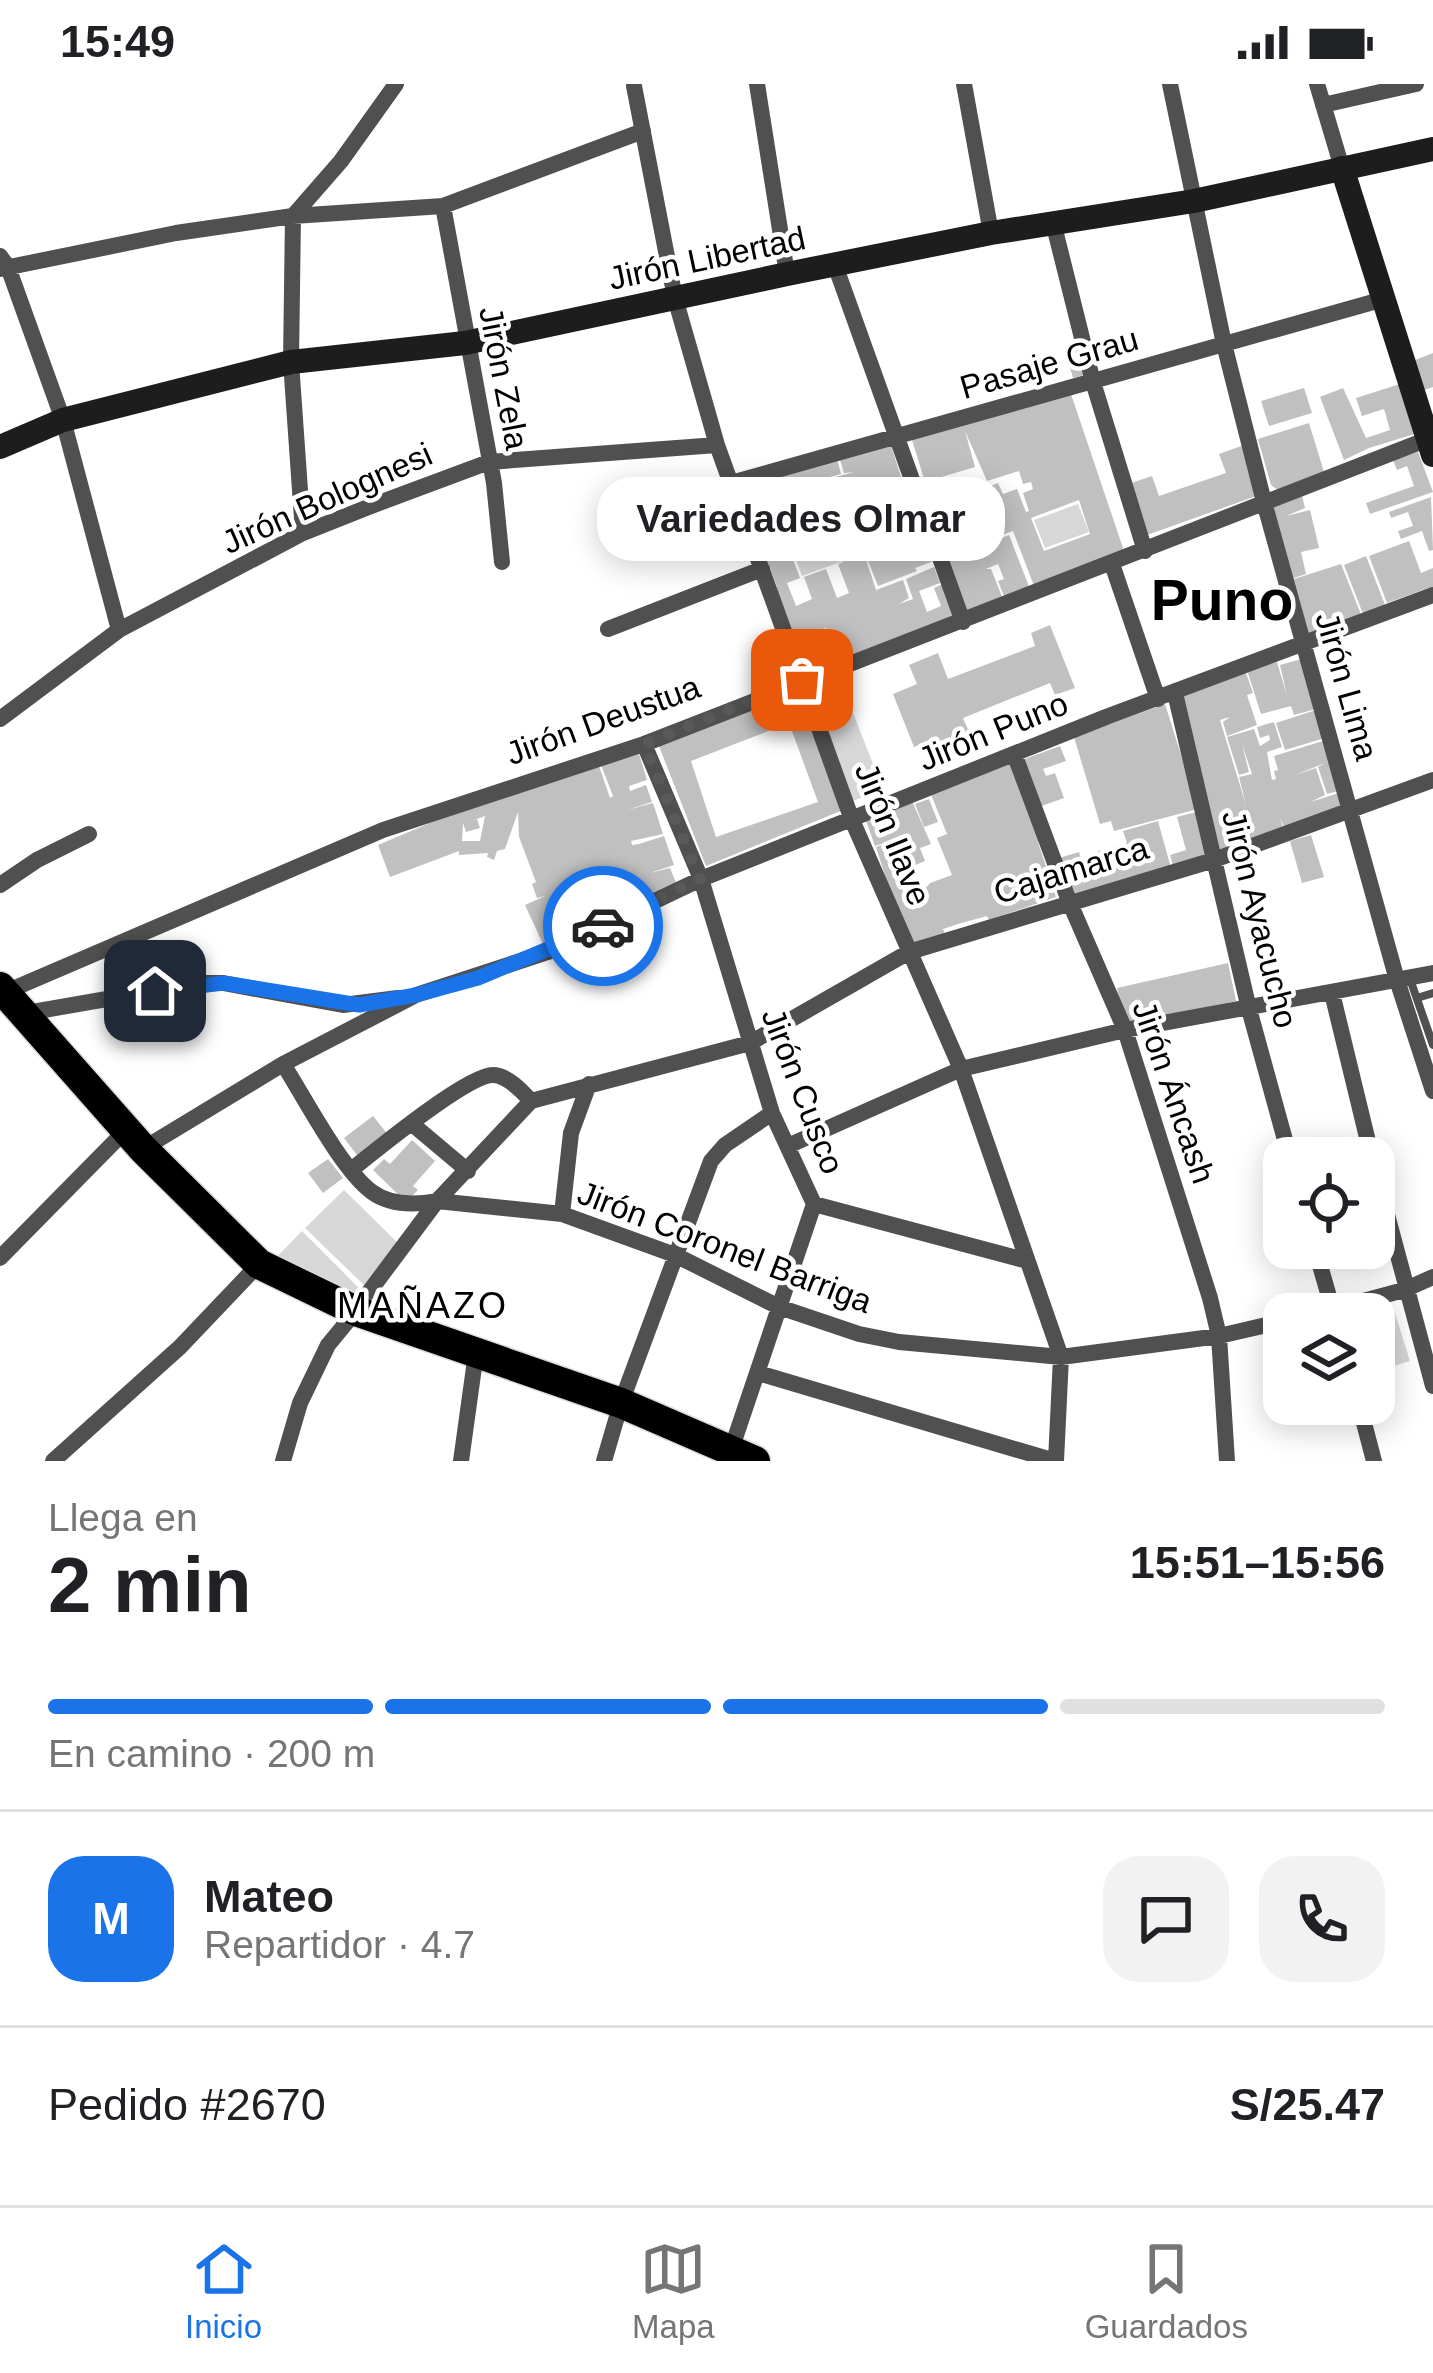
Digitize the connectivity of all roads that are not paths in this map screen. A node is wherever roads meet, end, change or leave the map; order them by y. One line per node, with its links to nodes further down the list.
1 (396, 84): 15 (street)
2 (649, 84): 8 (street)
3 (757, 84): 20 (street)
4 (964, 84): 17 (street)
5 (1170, 84): 13 (street, Jirón Lima)
6 (1317, 84): 9 (street)
7 (1416, 84): 9 (street)
8 (630, 85): 10 (street, Jirón Ilave)
9 (1323, 105): 12 (street)
10 (643, 131): 14 (street); 21 (street, Jirón Ilave)
11 (1433, 149): 12 (street, Jirón Libertad)
12 (1342, 168): 13 (street, Jirón Libertad); 22 (street)
13 (1194, 201): 16 (street, Jirón Libertad); 24 (street, Jirón Lima)
14 (443, 206): 15 (street); 23 (street, Jirón Zela)
15 (292, 216): 18 (street); 25 (street)
16 (1053, 222): 17 (street, Jirón Libertad); 26 (street)
17 (991, 233): 19 (street, Jirón Libertad)
18 (2, 266): 27 (street)
19 (835, 266): 20 (street, Jirón Libertad); 28 (street)
20 (787, 274): 21 (street, Jirón Libertad)
21 (675, 298): 23 (street, Jirón Libertad); 30 (street, Jirón Ilave)
22 (1384, 299): 24 (street, Pasaje Grau); 29 (street)
23 (465, 344): 25 (street, Jirón Libertad); 32 (street, Jirón Zela)
24 (1223, 344): 26 (street, Pasaje Grau); 34 (street, Jirón Lima)
25 (291, 362): 27 (street, Jirón Libertad); 35 (street)
26 (1094, 382): 28 (street, Pasaje Grau); 36 (street)
27 (62, 420): 31 (street, Jirón Libertad); 43 (street)
28 (896, 437): 33 (street, Pasaje Grau); 41 (street)
29 (1431, 444): 34 (street, Jirón Deustua)
30 (717, 445): 32 (street, Jirón Bolognesi); 33 (street, Jirón Ilave)
31 (0, 447)
32 (489, 462): 35 (street, Jirón Bolognesi); 37 (street, Jirón Zela)
33 (731, 483): 39 (street, Jirón Ilave)
34 (1264, 502): 36 (street, Jirón Deustua); 44 (street, Jirón Lima)
35 (303, 533): 43 (street, Jirón Bolognesi)
36 (1145, 551): 38 (street, Jirón Deustua)
37 (502, 562)
38 (1112, 564): 41 (street, Jirón Deustua); 46 (street, Jirón Ayacucho)
39 (762, 569): 42 (street); 45 (street, Jirón Ilave)
40 (1433, 595): 44 (street, Jirón Puno)
41 (963, 622): 45 (street, Jirón Deustua)
42 (608, 629)
43 (119, 630): 47 (street, Jirón Bolognesi)
44 (1303, 643): 46 (street, Jirón Puno); 51 (street, Jirón Lima)
45 (802, 680): 48 (street, Jirón Deustua); 52 (street, Jirón Ilave)
46 (1167, 696): 49 (street, Jirón Puno); 54 (street, Jirón Ayacucho)
47 (0, 719)
48 (644, 744): 55 (street, Jirón Cusco); 65 (street, Jirón Deustua)
49 (1015, 756): 52 (street, Jirón Puno); 57 (street, Jirón Áncash)
50 (1433, 780): 51 (street, Cajamarca)
51 (1352, 812): 54 (street, Cajamarca); 60 (street, Jirón Lima)
52 (852, 820): 55 (street, Jirón Puno); 58 (street, Jirón Ilave)
53 (88, 834): 56 (street)
54 (1214, 860): 57 (street, Cajamarca); 66 (street, Jirón Ayacucho)
55 (700, 879): 63 (street, Jirón Puno); 68 (street, Jirón Cusco)
56 (0, 885)
57 (1069, 901): 58 (street, Cajamarca); 67 (street, Jirón Áncash)
58 (909, 952): 68 (street, Cajamarca); 71 (street, Jirón Ilave)
59 (1433, 973): 60 (street)
60 (1403, 979): 61 (street); 64 (lane); 73 (street, Jirón Lima)
61 (1332, 993): 66 (street); 78 (street)
62 (1433, 993): 64 (lane)
63 (416, 995): 65 (street); 70 (street, Jirón Puno)
64 (1417, 998): 69 (lane)
65 (6, 1002): 79 (highway)
66 (1250, 1009): 67 (street); 77 (street, Jirón Ayacucho)
67 (1125, 1030): 71 (street); 97 (street, Jirón Áncash)
68 (750, 1043): 72 (street, Cajamarca); 75 (street, Jirón Cusco)
69 (1433, 1046)
70 (283, 1064): 79 (street, Jirón Puno); 81 (street, Jirón Coronel Barriga)
71 (961, 1069): 80 (street); 89 (street, Jirón Ilave)
72 (589, 1084): 74 (street, Cajamarca); 85 (street)
73 (1433, 1090)
74 (531, 1101): 76 (street); 82 (street)
75 (772, 1113): 80 (street, Jirón Cusco); 87 (street)
76 (412, 1123): 81 (street); 82 (street)
77 (1285, 1137)
78 (1367, 1137)
79 (128, 1144): 88 (street, Jirón Puno); 90 (highway)
80 (790, 1145): 84 (street, Jirón Cusco)
81 (351, 1170): 83 (street, Jirón Coronel Barriga)
82 (468, 1171): 83 (street)
83 (437, 1201): 85 (street, Jirón Coronel Barriga); 95 (street)
84 (814, 1204): 89 (street); 94 (street, Jirón Cusco)
85 (562, 1214): 87 (street, Jirón Coronel Barriga)
86 (1395, 1253): 92 (street)
87 (675, 1255): 94 (street, Jirón Coronel Barriga); 102 (street)
88 (0, 1258)
89 (1024, 1260): 98 (street, Jirón Ilave)
90 (255, 1269): 95 (highway); 105 (street)
91 (1433, 1277): 92 (street)
92 (1404, 1290): 93 (street); 101 (street)
93 (1394, 1293)
94 (779, 1307): 98 (street, Jirón Coronel Barriga); 100 (street, Jirón Cusco)
95 (358, 1308): 99 (highway); 106 (street)
96 (1263, 1326): 97 (street, Jirón Coronel Barriga)
97 (1219, 1336): 98 (street, Jirón Coronel Barriga); 110 (street, Jirón Áncash)
98 (1061, 1358): 109 (street, Jirón Ilave)
99 (476, 1359): 102 (highway); 107 (street)
100 (758, 1373): 104 (street, Jirón Cusco); 109 (street)
101 (1433, 1386)
102 (619, 1410): 104 (highway); 108 (street)
103 (1365, 1425): 111 (street)
104 (734, 1458)
105 (52, 1461)
106 (283, 1461)
107 (461, 1461)
108 (604, 1461)
109 (1056, 1461)
110 (1227, 1461)
111 (1375, 1461)

